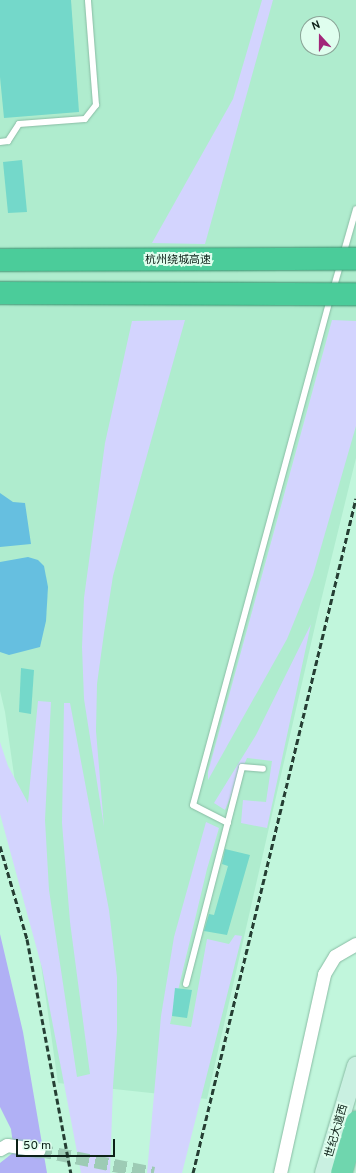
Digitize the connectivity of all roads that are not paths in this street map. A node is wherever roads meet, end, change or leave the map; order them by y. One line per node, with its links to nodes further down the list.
1 (88, 0): 2 (lane)
2 (0, 142)
3 (356, 209): 9 (lane)
4 (356, 259): 5 (highway, 杭州绕城高速, bridge)
5 (0, 260)
6 (0, 293): 7 (highway, bridge)
7 (356, 294)
8 (263, 769): 9 (lane)
9 (228, 823): 11 (lane)
10 (356, 944): 16 (street)
11 (186, 984)
12 (356, 1066): 17 (main road, 世纪大道西)
13 (356, 1120): 18 (highway)
14 (0, 1148): 15 (street)
15 (39, 1150)
16 (280, 1173)
17 (324, 1173)
18 (341, 1173)

